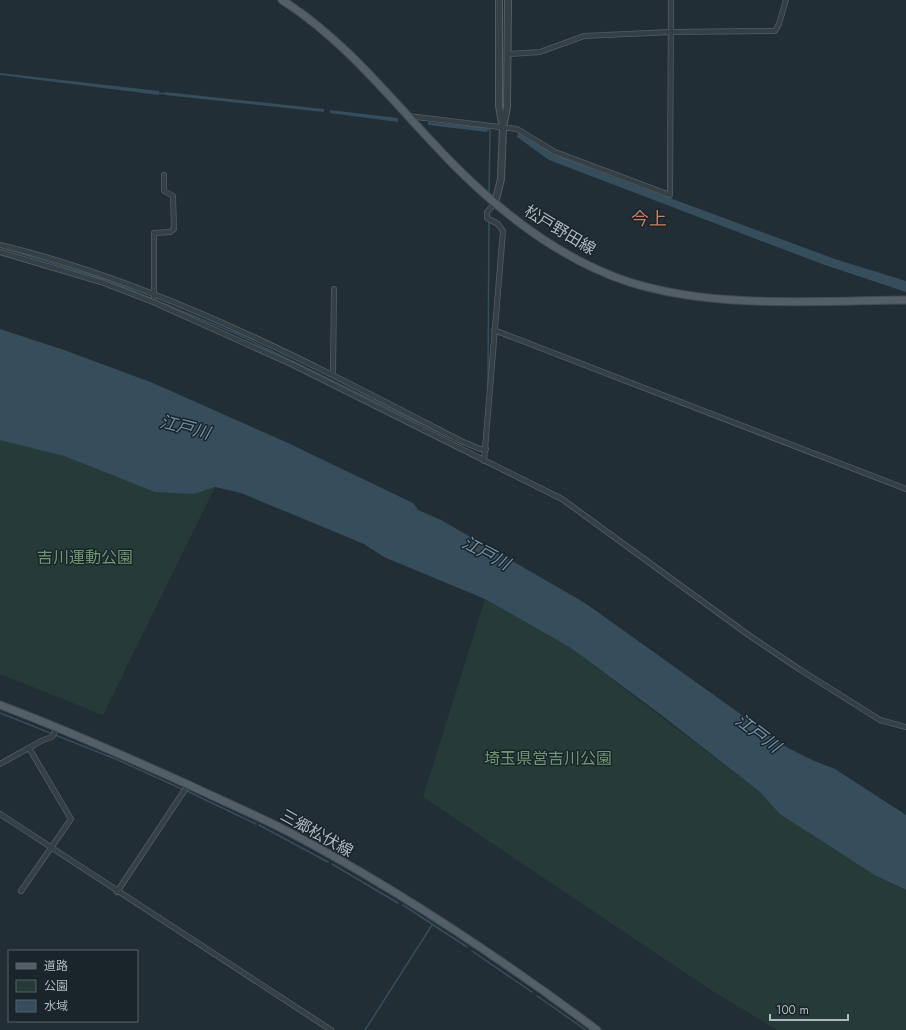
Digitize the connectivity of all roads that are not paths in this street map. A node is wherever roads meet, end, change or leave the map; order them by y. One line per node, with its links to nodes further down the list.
1 (282, 0): 8 (main road, 松戸野田線)
2 (499, 0): 9 (street)
3 (508, 0): 7 (street)
4 (671, 0): 6 (street)
5 (786, 0): 6 (street)
6 (671, 32): 7 (street); 9 (street)
7 (509, 54): 9 (street)
8 (408, 116): 9 (street); 11 (main road, 松戸野田線)
9 (502, 127): 11 (street)
10 (164, 175): 15 (street)
11 (495, 203): 16 (main road, 松戸野田線); 18 (street)
12 (0, 245): 15 (street)
13 (0, 252): 17 (street)
14 (334, 289): 19 (street)
15 (155, 295): 17 (street); 19 (street)
16 (906, 300)
17 (153, 302): 21 (street)
18 (494, 330): 20 (street); 22 (street)
19 (333, 374): 20 (street)
20 (486, 449): 21 (street)
21 (484, 461): 24 (street)
22 (906, 489)
23 (0, 705): 25 (main road, 三郷松伏線)
24 (906, 727)
25 (56, 730): 26 (street); 28 (main road, 三郷松伏線)
26 (29, 748): 27 (street); 30 (street)
27 (0, 764)
28 (188, 785): 32 (street); 34 (main road, 三郷松伏線)
29 (0, 814): 30 (street)
30 (50, 847): 31 (street); 32 (street)
31 (21, 891)
32 (117, 892): 33 (street)
33 (331, 1030)
34 (597, 1030)

